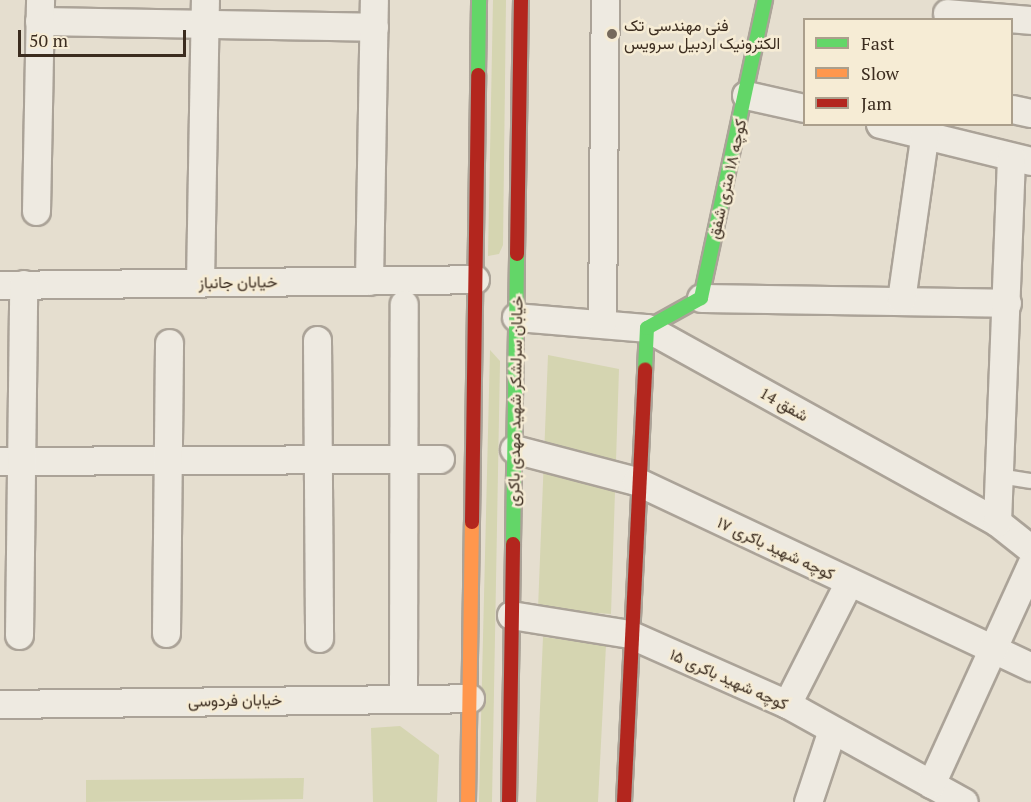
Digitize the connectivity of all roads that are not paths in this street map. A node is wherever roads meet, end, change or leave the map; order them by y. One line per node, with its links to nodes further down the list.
1 (374, 0): 12 (street)
2 (480, 0): 24 (main road, خیابان سرلشکر شهید مهدی باکری)
3 (521, 0): 24 (main road, خیابان سرلشکر شهید مهدی باکری)
4 (605, 0): 29 (street)
5 (765, 0): 13 (main road, کوچه ۱۸ متری شفق)
6 (39, 10): 8 (street); 20 (street)
7 (947, 11): 9 (street)
8 (205, 12): 12 (street); 22 (street)
9 (1012, 18)
10 (1013, 18): 11 (street)
11 (1031, 20)
12 (374, 27): 21 (street)
13 (746, 95): 14 (street); 25 (main road, کوچه ۱۸ متری شفق)
14 (803, 108)
15 (1013, 109): 16 (street)
16 (1031, 113)
17 (898, 126): 18 (street)
18 (925, 129): 19 (street); 26 (street)
19 (1021, 160): 27 (street)
20 (36, 211)
21 (369, 281): 22 (street, خیابان جانباز); 24 (street, خیابان جانباز)
22 (200, 283): 23 (street, خیابان جانباز)
23 (11, 285): 38 (street)
24 (496, 298): 29 (street, شفق 14); 33 (main road, خیابان سرلشکر شهید مهدی باکری); 54 (main road, خیابان سرلشکر شهید مهدی باکری)
25 (701, 298): 26 (street); 30 (main road)
26 (901, 300): 27 (street)
27 (1007, 303): 39 (street)
28 (404, 304): 35 (street)
29 (602, 323): 30 (street, شفق 14)
30 (647, 328): 40 (main road); 42 (street, شفق 14)
31 (317, 339): 34 (street)
32 (169, 343): 37 (street)
33 (514, 449): 40 (street, کوچه شهید باکری ۱۷); 46 (main road, خیابان سرلشکر شهید مهدی باکری)
34 (315, 459): 35 (street); 37 (street); 50 (street)
35 (404, 459): 36 (street); 53 (street)
36 (440, 459)
37 (167, 460): 38 (street); 47 (street)
38 (10, 461): 49 (street)
39 (999, 476): 41 (lane); 42 (street)
40 (636, 481): 45 (street, کوچه شهید باکری ۱۷); 48 (main road)
41 (1031, 481)
42 (997, 522): 43 (street, شفق 14)
43 (1031, 549)
44 (1031, 565): 51 (street)
45 (849, 582): 51 (street, کوچه شهید باکری ۱۷); 56 (street)
46 (511, 615): 48 (street, کوچه شهید باکری ۱۵); 60 (main road, خیابان سرلشکر شهید مهدی باکری)
47 (166, 633)
48 (629, 634): 56 (street, کوچه شهید باکری ۱۵); 61 (main road)
49 (19, 635)
50 (319, 638)
51 (994, 651): 52 (street, کوچه شهید باکری ۱۷); 58 (street)
52 (1031, 667)
53 (403, 698): 54 (street, خیابان فردوسی); 55 (street, خیابان فردوسی)
54 (470, 698): 59 (main road, خیابان سرلشکر شهید مهدی باکری)
55 (0, 704)
56 (787, 704): 57 (street, کوچه شهید باکری ۱۵)
57 (832, 730): 58 (street, کوچه شهید باکری ۱۵); 62 (street)
58 (931, 784): 63 (street, کوچه شهید باکری ۱۵)
59 (468, 802)
60 (509, 802)
61 (624, 802)
62 (808, 802)
63 (964, 802)

